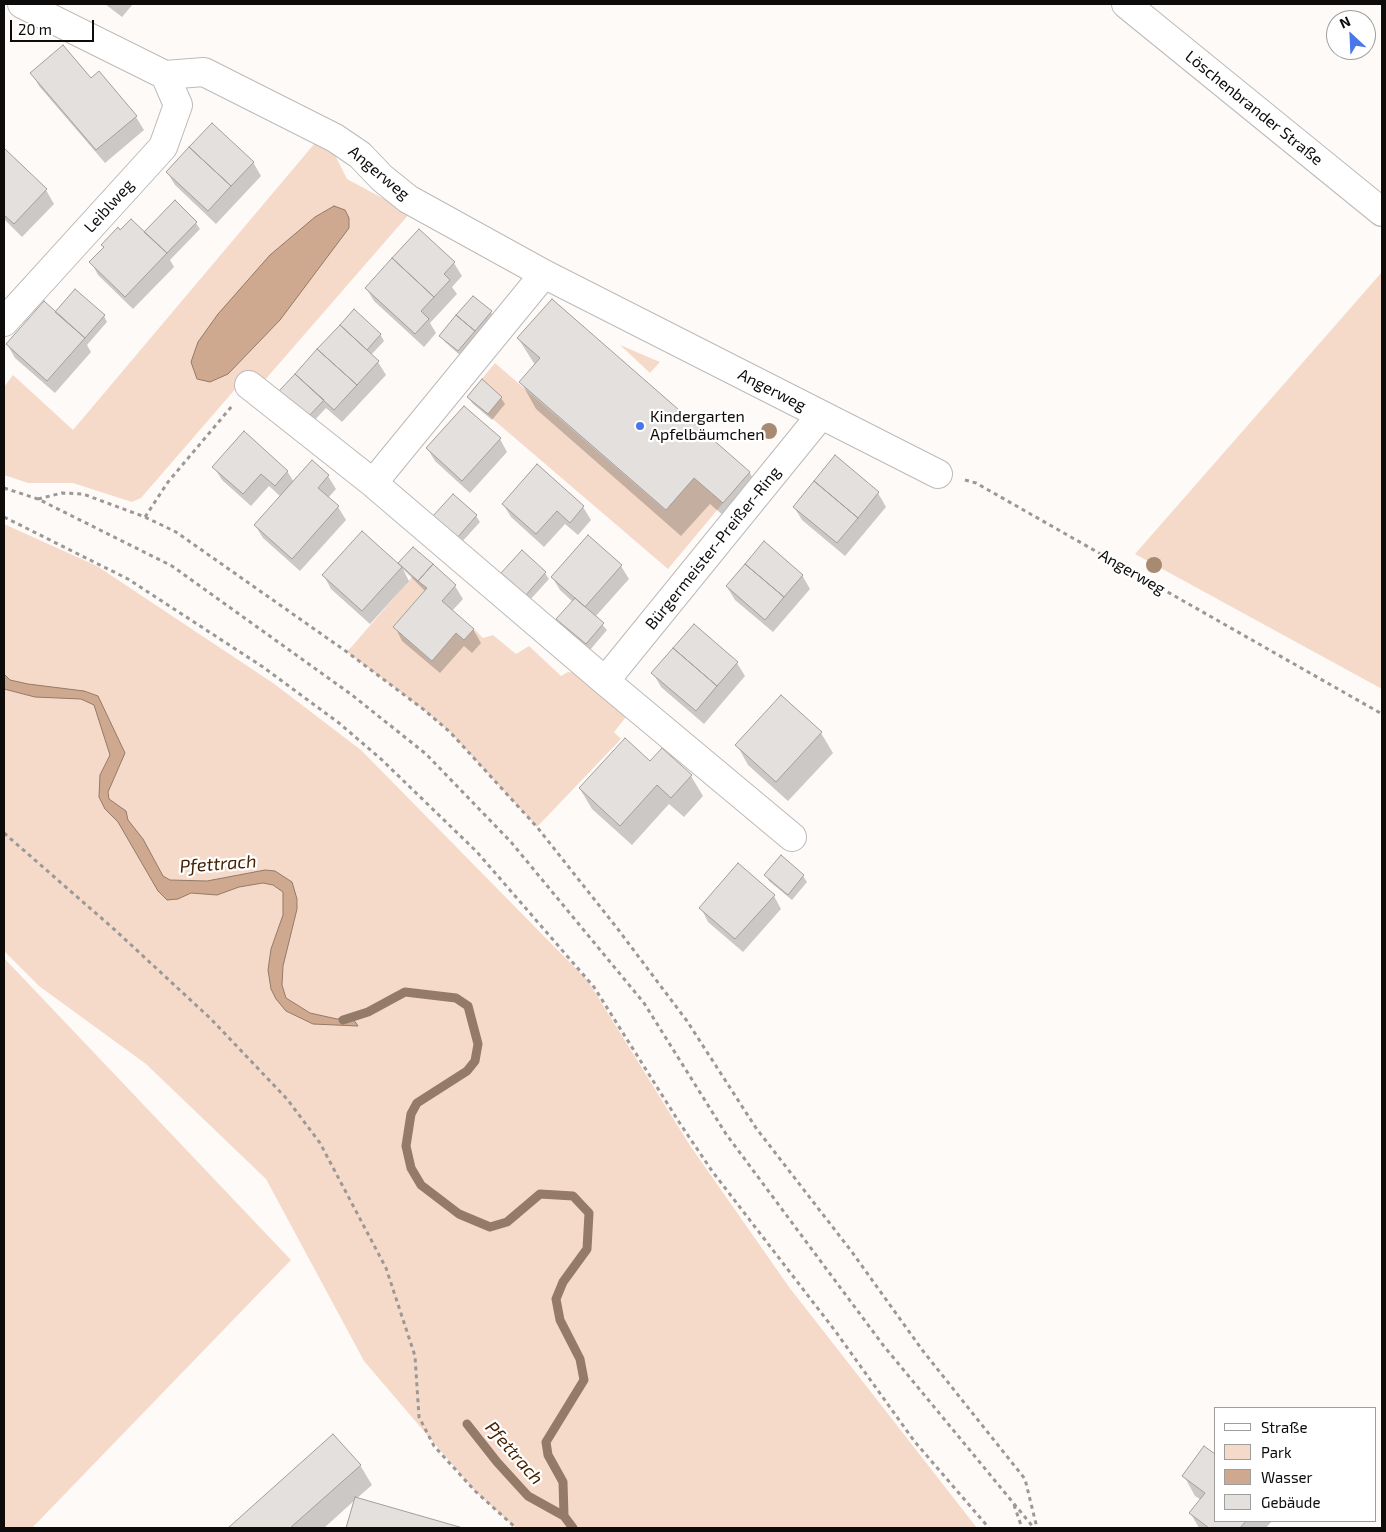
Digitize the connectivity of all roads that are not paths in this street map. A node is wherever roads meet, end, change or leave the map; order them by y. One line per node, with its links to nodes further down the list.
1 (22, 4): 3 (street)
2 (1126, 4): 4 (street, Löschenbrander Straße)
3 (165, 75): 5 (street, Angerweg); 6 (street, Leiblweg)
4 (1382, 212)
5 (544, 274): 8 (street, Angerweg); 10 (street)
6 (4, 322)
7 (249, 385): 10 (street)
8 (822, 416): 9 (street, Angerweg); 11 (street, Bürgermeister-Preißer-Ring)
9 (938, 474)
10 (373, 483): 11 (street)
11 (605, 681): 12 (street)
12 (792, 837)

